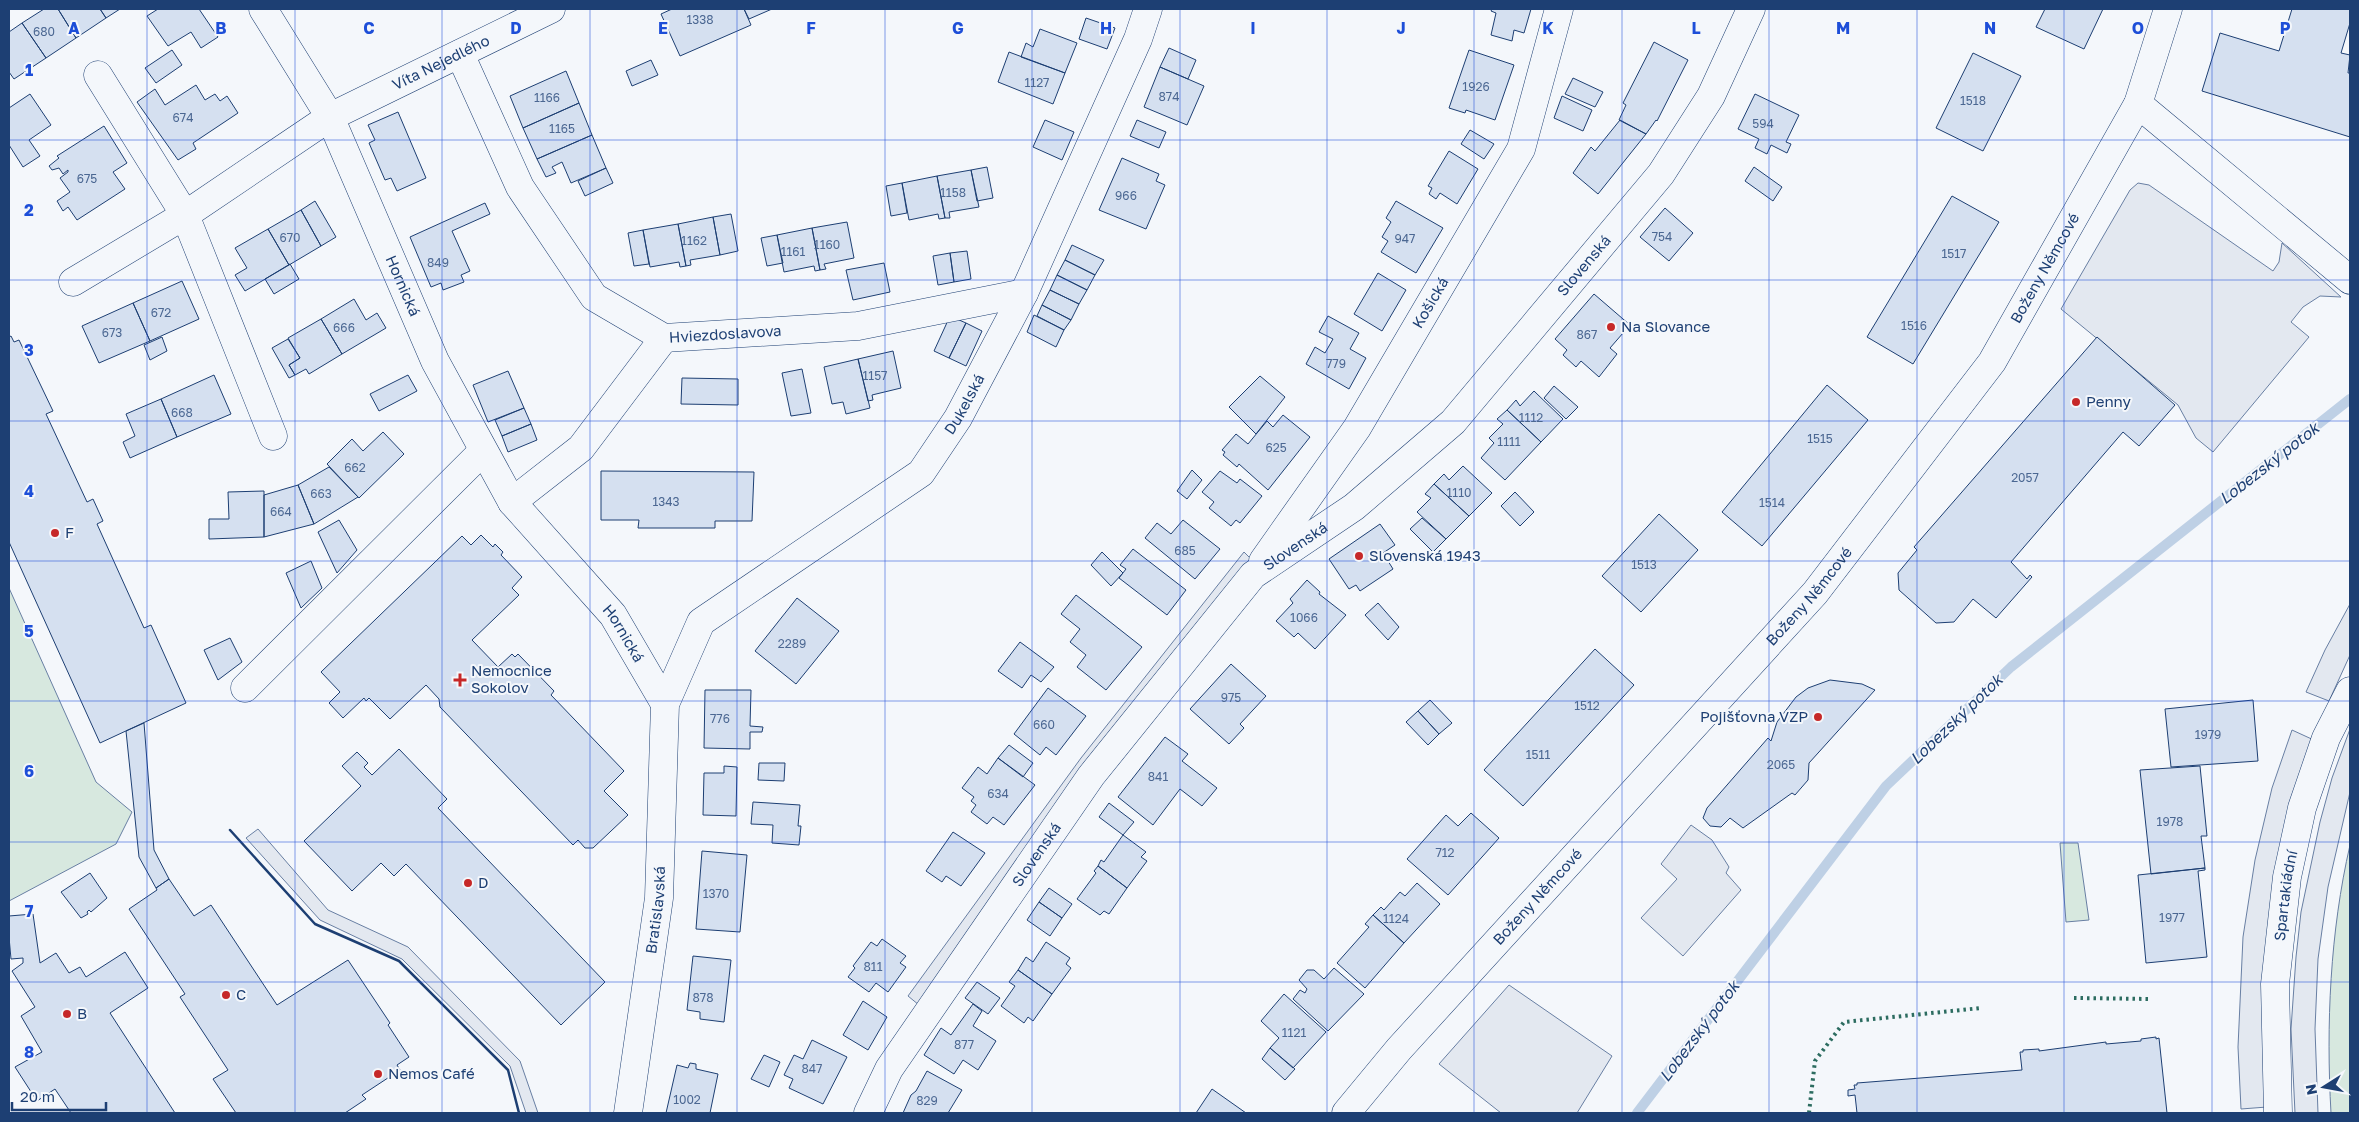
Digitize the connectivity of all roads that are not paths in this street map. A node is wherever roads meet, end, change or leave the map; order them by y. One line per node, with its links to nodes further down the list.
1 (262, 9): 10 (street, Hornická)
2 (551, 9): 7 (street, Víta Nejedlého)
3 (1148, 9): 14 (street, Dukelská)
4 (1559, 9): 19 (street, Košická)
5 (1751, 9): 19 (street, Slovenská)
6 (2168, 9): 9 (street, Boženy Němcové)
7 (460, 54): 10 (street, Víta Nejedlého); 15 (street, Hviezdoslavova)
8 (98, 75): 11 (street)
9 (2138, 104): 12 (street); 25 (street, Boženy Němcové)
10 (330, 117): 11 (street); 17 (street, Hornická)
11 (185, 215): 13 (street); 16 (street)
12 (2350, 280)
13 (73, 282)
14 (1024, 293): 15 (street, Hviezdoslavova); 22 (street, Dukelská)
15 (664, 338): 18 (street)
16 (273, 436)
17 (483, 451): 18 (street, Hornická); 20 (street)
18 (512, 502): 22 (street, Hornická)
19 (1253, 575): 24 (street, Slovenská)
20 (245, 688)
21 (2350, 691): 26 (street, Spartakiádní)
22 (665, 704): 23 (street, Bratislavská)
23 (628, 1113)
24 (868, 1113)
25 (1346, 1113)
26 (2278, 1113)

